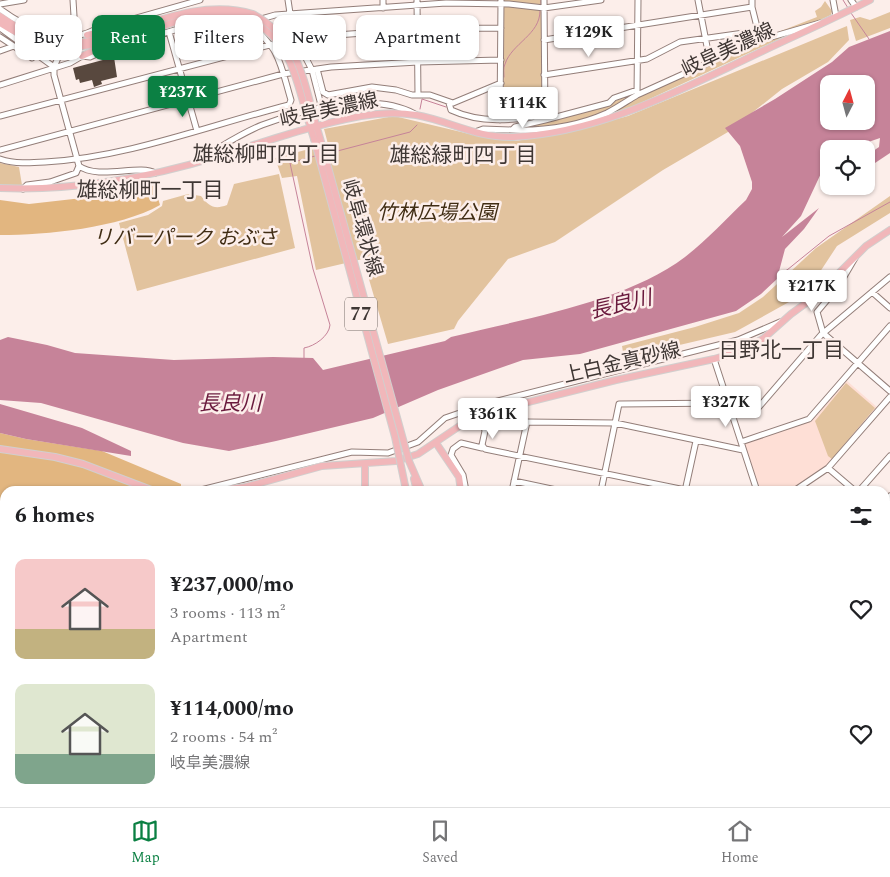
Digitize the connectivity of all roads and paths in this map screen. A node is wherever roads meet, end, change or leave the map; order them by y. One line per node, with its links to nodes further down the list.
1 (24, 0): 16 (street)
2 (73, 0): 24 (street)
3 (200, 0): 41 (street)
4 (288, 0): 23 (street)
5 (383, 0): 18 (street)
6 (544, 0): 19 (street)
7 (601, 0): 19 (street)
8 (638, 0): 33 (street)
9 (698, 0): 26 (street)
10 (752, 0): 17 (street)
11 (833, 0): 27 (street)
12 (851, 0): 20 (street)
13 (870, 0): 20 (main road, 岐阜美濃線)
14 (501, 2): 15 (street); 19 (street); 37 (street)
15 (417, 3): 18 (street)
16 (0, 4)
17 (752, 7): 26 (street); 39 (street)
18 (384, 8): 23 (street)
19 (544, 8): 47 (street)
20 (854, 8): 27 (main road, 岐阜美濃線)
21 (0, 10): 30 (street)
22 (202, 12): 25 (main road, 岐阜環状線 / 77); 28 (main road, 岐阜環状線 / 77); 32 (main road, 岐阜環状線 / 77); 41 (main road, 77); 52 (main road, 77)
23 (290, 14): 29 (street)
24 (74, 15)
25 (233, 15)
26 (701, 15): 33 (street); 46 (street)
27 (839, 15): 31 (main road, 岐阜美濃線)
28 (0, 16)
29 (263, 17)
30 (15, 19)
31 (824, 22): 39 (street); 81 (main road, 岐阜美濃線)
32 (0, 23)
33 (638, 25): 47 (street); 58 (street)
34 (263, 27): 77 (main road, 岐阜環状線 / 77, bridge)
35 (0, 28): 45 (street)
36 (479, 28): 37 (street)
37 (501, 28): 57 (street)
38 (175, 30): 40 (street)
39 (758, 31): 46 (street)
40 (169, 32): 52 (street); 61 (street)
41 (87, 35): 42 (street)
42 (82, 36)
43 (0, 37): 50 (street)
44 (263, 37): 49 (street)
45 (15, 38)
46 (706, 39): 58 (street); 67 (street)
47 (544, 40): 64 (street)
48 (273, 43): 49 (street)
49 (270, 44): 61 (street); 63 (street)
50 (14, 46): 51 (street)
51 (0, 50)
52 (82, 56)
53 (44, 60): 60 (street)
54 (57, 60): 60 (street)
55 (75, 60): 60 (street)
56 (309, 60): 62 (street)
57 (501, 60): 59 (street); 65 (street)
58 (638, 61): 64 (street); 67 (street)
59 (418, 62): 62 (street); 68 (street)
60 (54, 67): 66 (street); 69 (street)
61 (179, 68): 69 (street); 70 (street)
62 (314, 69): 63 (street); 68 (street); 72 (street)
63 (283, 74): 70 (street); 80 (street)
64 (544, 75): 75 (street)
65 (501, 83): 71 (street); 76 (street)
66 (0, 85)
67 (637, 92): 75 (street); 78 (street)
68 (418, 95): 71 (street)
69 (60, 100): 74 (street); 79 (street)
70 (188, 100): 79 (street); 80 (street)
71 (449, 104): 76 (street)
72 (322, 109): 73 (street); 86 (street)
73 (417, 115): 77 (main road, 岐阜美濃線); 81 (main road, 岐阜美濃線)
74 (0, 116)
75 (545, 118): 76 (street); 78 (street)
76 (500, 120)
77 (314, 128): 82 (main road, 岐阜環状線 / 77); 86 (main road, 岐阜美濃線)
78 (512, 130): 81 (street)
79 (69, 131): 83 (street); 85 (street)
80 (197, 132): 85 (street)
81 (473, 132)
82 (317, 138): 114 (main road, 岐阜環状線 / 77, bridge); 123 (main road, 岐阜環状線 / 77, bridge)
83 (0, 150)
84 (0, 159): 85 (street)
85 (78, 163): 87 (street); 89 (street)
86 (195, 163): 87 (main road, 岐阜美濃線)
87 (155, 173): 89 (main road, 岐阜美濃線)
88 (0, 188): 89 (main road, 岐阜美濃線)
89 (22, 189)
90 (890, 230): 91 (main road, 上白金真砂線)
91 (856, 256): 95 (main road, 上白金真砂線); 97 (street)
92 (890, 277): 93 (street)
93 (872, 292): 94 (street); 97 (street)
94 (890, 308)
95 (786, 319): 98 (main road, 上白金真砂線); 120 (street)
96 (890, 326): 99 (street)
97 (823, 333): 99 (street); 104 (street)
98 (714, 359): 102 (street); 103 (main road, 上白金真砂線)
99 (858, 363): 100 (street); 107 (street)
100 (890, 391)
101 (890, 397): 116 (street)
102 (728, 403): 104 (street); 105 (street)
103 (481, 415): 108 (main road, 上白金真砂線); 109 (street)
104 (732, 416): 107 (street)
105 (615, 423): 106 (street); 112 (street); 117 (street)
106 (696, 441): 111 (street); 132 (street)
107 (741, 442): 111 (street)
108 (436, 443): 115 (main road, 上白金真砂線); 126 (main road)
109 (482, 448): 112 (street); 127 (street)
110 (0, 449): 119 (main road)
111 (743, 450): 133 (street)
112 (520, 456): 117 (street); 118 (street)
113 (890, 456): 136 (street)
114 (409, 461): 124 (main road, 岐阜環状線 / 77); 125 (main road, 77)
115 (365, 464): 121 (main road, 上白金真砂線); 122 (main road)
116 (828, 468): 134 (street); 135 (street)
117 (605, 473): 130 (street); 131 (street)
118 (514, 481): 128 (street); 129 (street)
119 (141, 486)
120 (217, 486)
121 (249, 486)
122 (364, 486)
123 (405, 486)
124 (416, 486)
125 (420, 486)
126 (460, 486)
127 (465, 486)
128 (513, 486)
129 (538, 486)
130 (602, 486)
131 (664, 486)
132 (688, 486)
133 (755, 486)
134 (801, 486)
135 (849, 486)
136 (863, 486)

